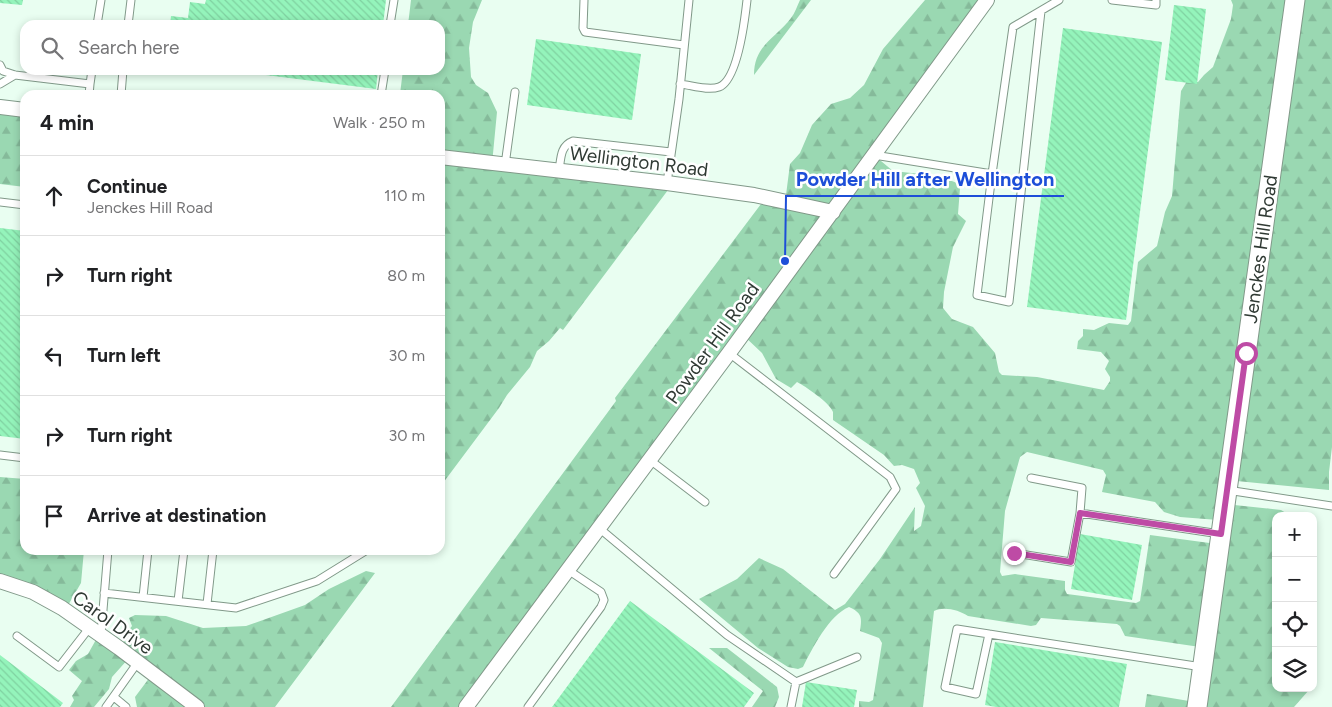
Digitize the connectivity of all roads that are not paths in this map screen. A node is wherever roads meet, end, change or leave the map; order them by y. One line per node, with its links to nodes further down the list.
1 (100, 0): 14 (lane)
2 (394, 0): 16 (lane)
3 (584, 0): 17 (lane)
4 (683, 0): 5 (lane)
5 (688, 0): 17 (lane)
6 (747, 0): 25 (lane)
7 (987, 0): 33 (street, Powder Hill Road)
8 (1059, 0): 13 (lane)
9 (1112, 0): 10 (lane)
10 (1156, 0)
11 (1295, 0): 47 (main road, Jenckes Hill Road)
12 (133, 1): 15 (lane)
13 (1041, 11): 37 (lane); 37 (lane)
14 (98, 20)
15 (129, 20)
16 (391, 20)
17 (684, 45): 25 (lane)
18 (0, 65): 19 (lane)
19 (15, 75): 23 (lane); 24 (lane)
20 (91, 75): 24 (lane)
21 (123, 75): 27 (lane)
22 (384, 75): 28 (lane)
23 (0, 84)
24 (90, 84): 26 (lane)
25 (680, 84): 32 (lane)
26 (89, 90)
27 (122, 90)
28 (382, 90)
29 (516, 92): 35 (lane)
30 (0, 107): 31 (street)
31 (20, 109)
32 (671, 152): 36 (lane); 38 (lane)
33 (874, 155): 37 (lane); 41 (street, Powder Hill Road)
34 (445, 158): 35 (street, Wellington Road)
35 (506, 165): 36 (street, Wellington Road)
36 (559, 171): 38 (street, Wellington Road)
37 (992, 174)
38 (667, 183): 41 (street, Wellington Road)
39 (0, 202): 40 (lane)
40 (20, 204)
41 (832, 212): 42 (street, Powder Hill Road)
42 (729, 353): 45 (street, Powder Hill Road); 60 (lane)
43 (0, 454): 44 (lane)
44 (20, 457)
45 (650, 460): 48 (lane); 51 (street, Powder Hill Road)
46 (1031, 478): 50 (lane)
47 (1227, 490): 49 (lane); 52 (main road, Jenckes Hill Road)
48 (705, 502)
49 (1332, 506)
50 (1080, 513): 52 (lane); 53 (lane)
51 (599, 528): 59 (street, Powder Hill Road); 72 (lane)
52 (1221, 534): 71 (main road, Jenckes Hill Road)
53 (1014, 553)
54 (108, 555): 62 (lane)
55 (147, 555): 63 (lane)
56 (183, 555): 64 (lane)
57 (212, 555): 65 (lane)
58 (359, 555): 65 (lane)
59 (568, 570): 77 (street, Powder Hill Road); 78 (lane)
60 (834, 574)
61 (0, 581): 66 (street, Carol Drive)
62 (104, 593): 63 (lane); 66 (lane)
63 (143, 597): 64 (lane)
64 (178, 601): 65 (lane)
65 (207, 604)
66 (95, 631): 68 (lane); 70 (street, Carol Drive)
67 (989, 634): 67 (lane); 71 (lane)
68 (17, 636)
69 (857, 657): 72 (lane)
70 (138, 662): 73 (lane); 76 (street, Carol Drive)
71 (1202, 667): 80 (main road, Jenckes Hill Road)
72 (796, 682): 79 (lane)
73 (114, 697): 74 (lane); 75 (lane)
74 (106, 707)
75 (126, 707)
76 (197, 707)
77 (466, 707)
78 (528, 707)
79 (791, 707)
80 (1197, 707)

